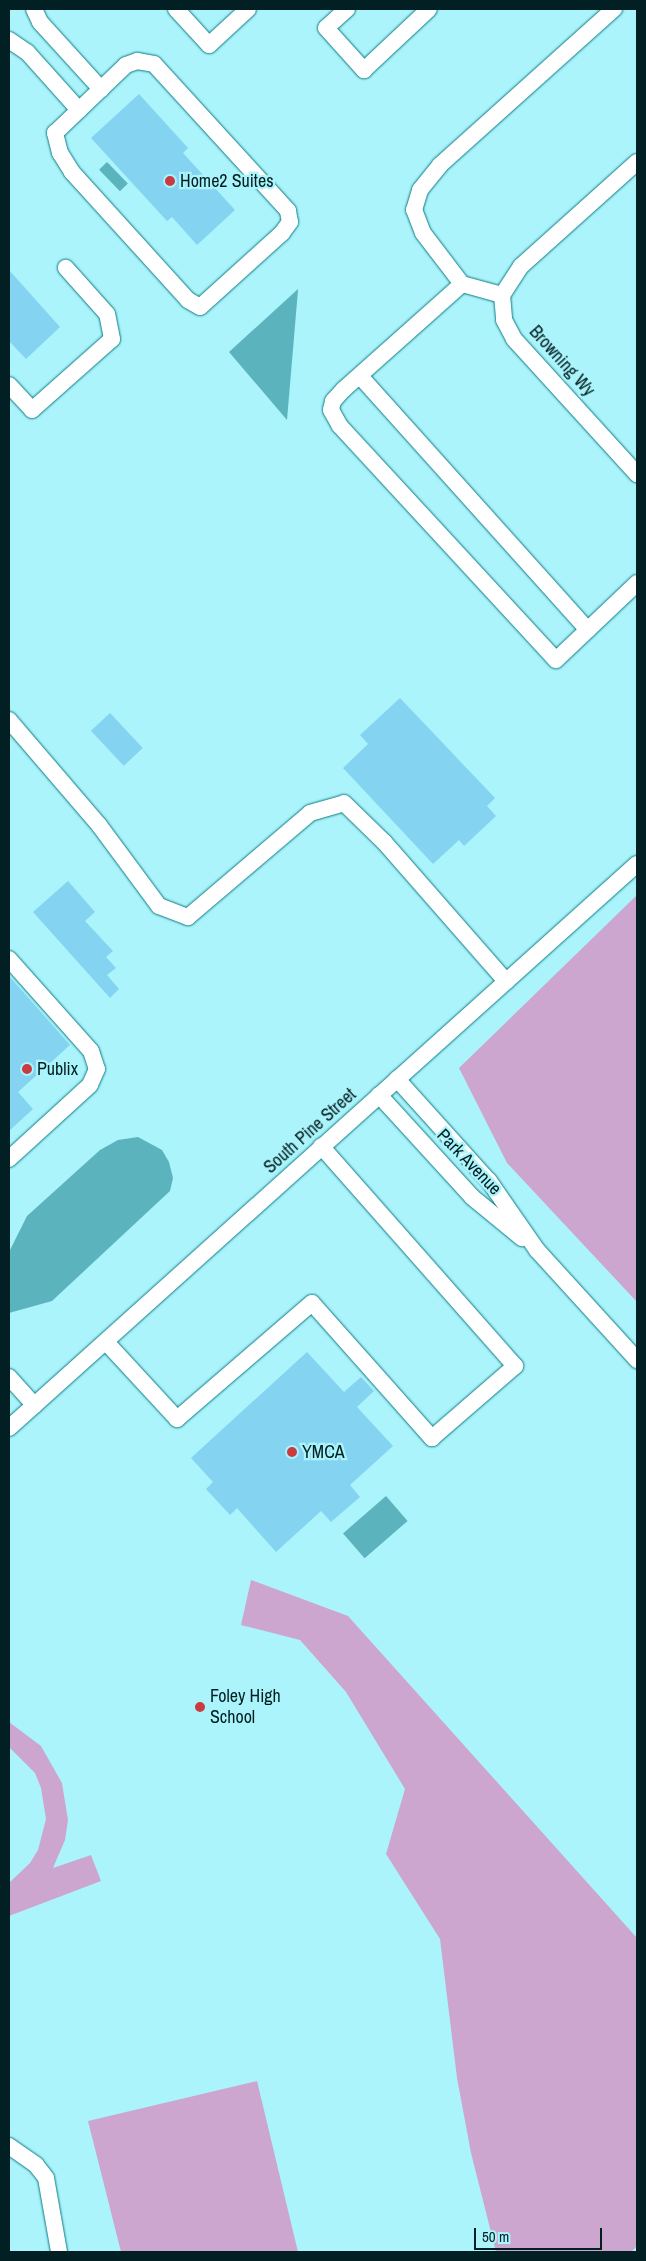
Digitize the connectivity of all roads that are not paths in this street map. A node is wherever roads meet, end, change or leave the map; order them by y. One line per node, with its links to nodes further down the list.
1 (34, 9): 8 (street)
2 (176, 9): 3 (street)
3 (248, 9)
4 (347, 9): 5 (street)
5 (429, 9)
6 (614, 9): 12 (street)
7 (9, 40): 9 (street)
8 (101, 89): 9 (street); 9 (street)
9 (79, 110)
10 (637, 162): 13 (street)
11 (66, 268): 15 (street)
12 (462, 284): 13 (street); 14 (street)
13 (502, 295): 16 (street, Browning Wy)
14 (360, 376): 18 (street); 18 (street)
15 (9, 385)
16 (637, 474)
17 (637, 583): 18 (street)
18 (588, 630)
19 (9, 720): 22 (street)
20 (637, 864): 22 (street, South Pine Street)
21 (9, 959): 26 (street)
22 (506, 981): 23 (street, South Pine Street)
23 (397, 1079): 24 (street, South Pine Street); 27 (street, Park Avenue)
24 (379, 1095): 25 (street, South Pine Street); 27 (street, Park Avenue)
25 (321, 1146): 28 (street, South Pine Street); 28 (street)
26 (9, 1159)
27 (537, 1250): 29 (street, Park Avenue)
28 (106, 1342): 31 (street, South Pine Street)
29 (637, 1360)
30 (9, 1377): 31 (street)
31 (34, 1405): 32 (street, South Pine Street)
32 (9, 1428)
33 (9, 2146): 34 (street)
34 (59, 2252)

